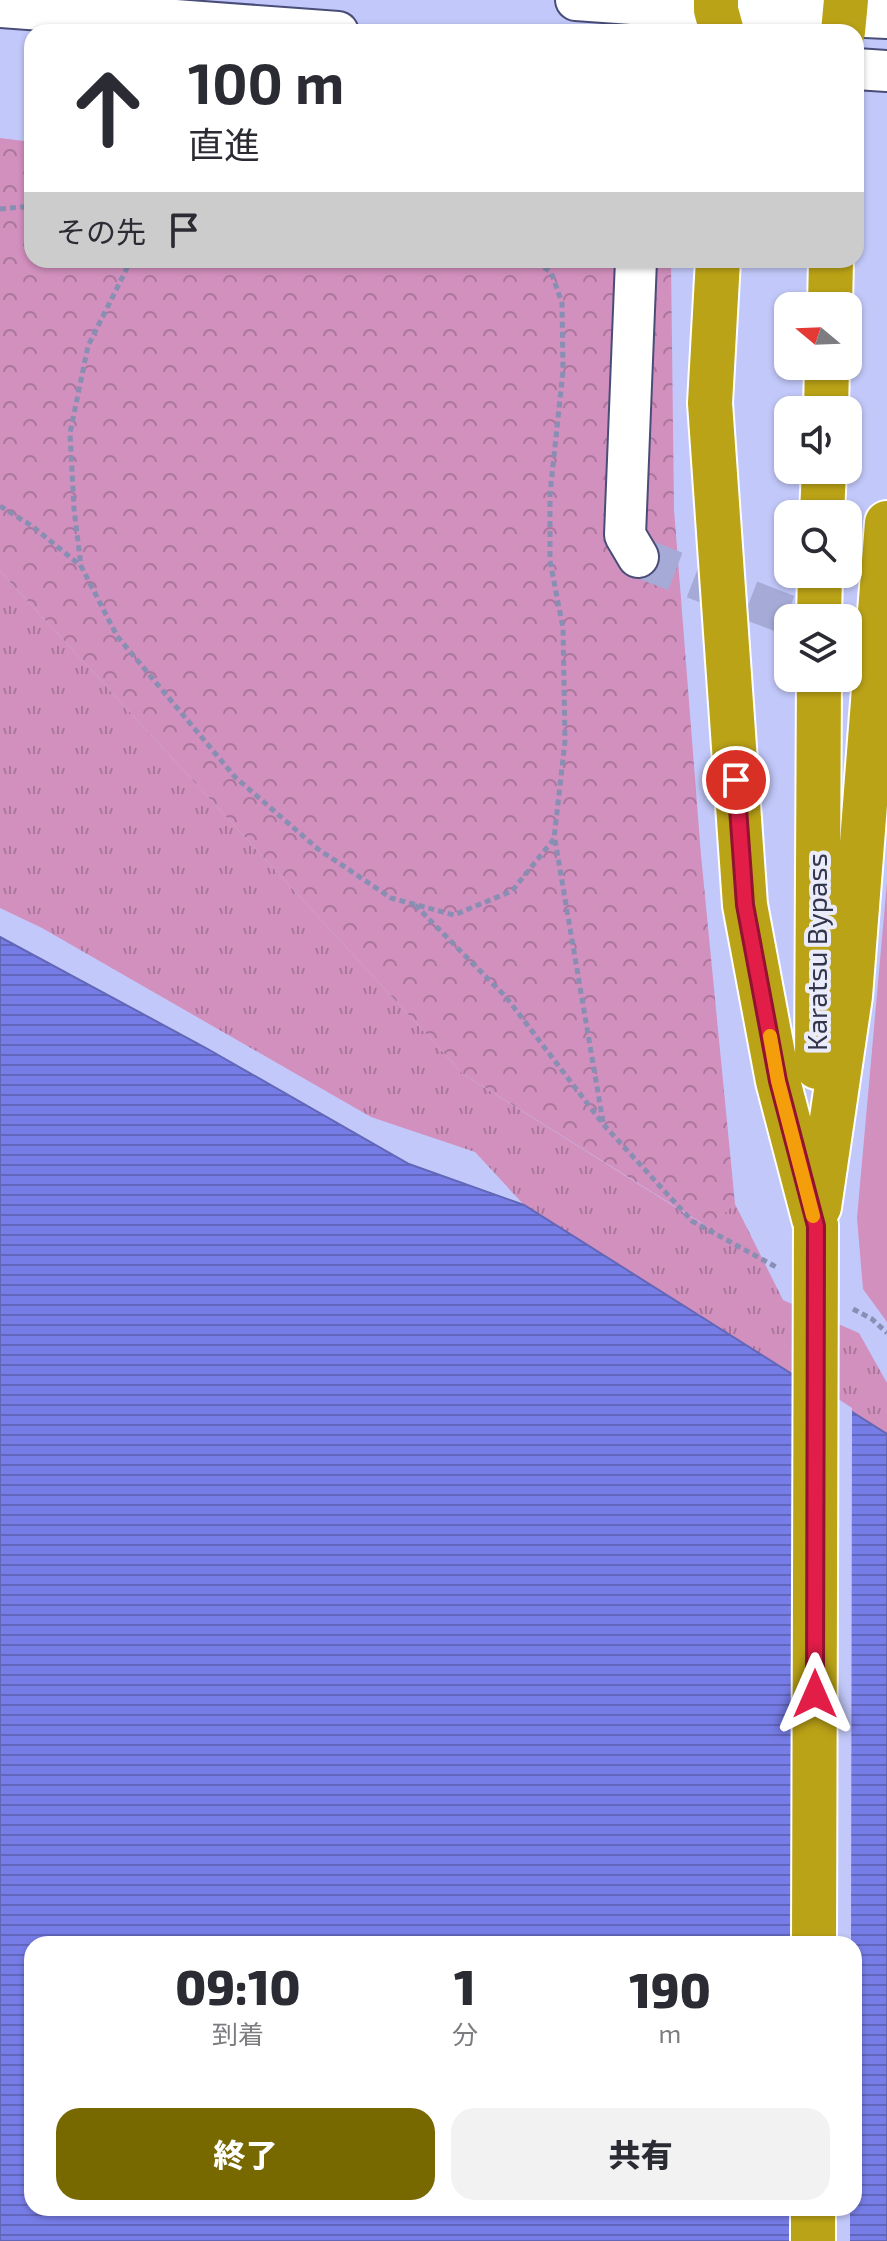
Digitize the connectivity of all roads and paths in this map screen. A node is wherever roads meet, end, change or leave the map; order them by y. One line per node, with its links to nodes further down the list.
1 (576, 0): 4 (street)
2 (846, 0): 7 (highway, bridge)
3 (0, 7): 6 (street)
4 (718, 14): 5 (street)
5 (887, 18)
6 (230, 24)
7 (844, 24)
8 (864, 70): 9 (street)
9 (887, 71)
10 (24, 207): 11 (path)
11 (0, 209)
12 (127, 268): 21 (path)
13 (544, 268): 23 (path)
14 (636, 268): 20 (street)
15 (718, 268): 27 (highway)
16 (831, 268): 17 (highway)
17 (830, 292)
18 (0, 506): 21 (path)
19 (887, 523): 27 (highway)
20 (638, 557)
21 (81, 566): 24 (path)
22 (819, 692): 27 (highway, Karatsu Bypass)
23 (554, 839): 24 (path); 25 (path)
24 (415, 905): 25 (path)
25 (603, 1124): 26 (path)
26 (692, 1221)
27 (816, 1226): 28 (highway, bridge)
28 (814, 1936)
29 (813, 2216): 30 (highway)
30 (813, 2241)

